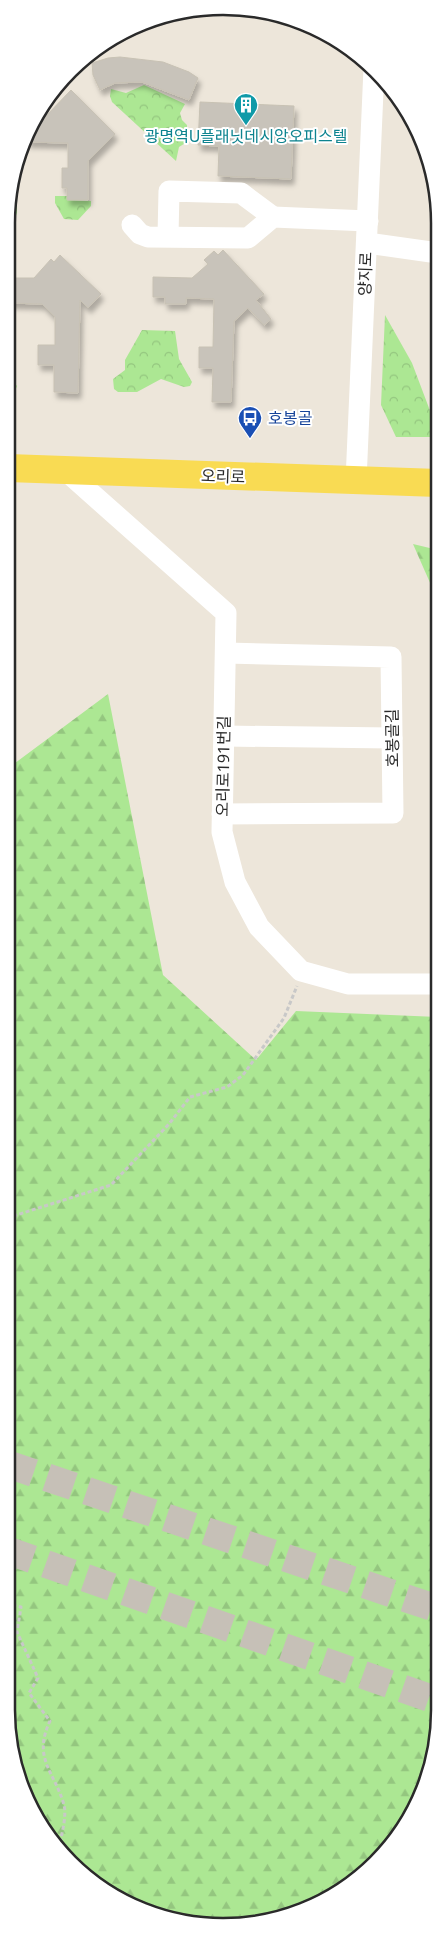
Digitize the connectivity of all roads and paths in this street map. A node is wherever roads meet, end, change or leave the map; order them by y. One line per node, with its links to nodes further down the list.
1 (375, 81): 3 (street, 양지로)
2 (273, 217): 3 (street); 5 (street); 5 (street)
3 (368, 221): 6 (street, 양지로)
4 (132, 225): 5 (street)
5 (168, 236)
6 (367, 243): 7 (street); 10 (street, 양지로)
7 (431, 252)
8 (15, 468): 9 (main road, 오리로)
9 (66, 470): 10 (main road, 오리로); 12 (street, 오리로191번길)
10 (356, 480): 11 (main road, 오리로)
11 (431, 483)
12 (226, 653): 13 (street, 오리로191번길); 14 (street, 호봉골길)
13 (224, 736): 14 (street); 15 (street, 오리로191번길)
14 (392, 738): 15 (street, 호봉골길)
15 (222, 814): 16 (street, 오리로191번길)
16 (296, 967): 17 (street, 오리로191번길); 18 (path)
17 (431, 984)
18 (15, 1215)
19 (15, 1606): 20 (path)
20 (60, 1839)

